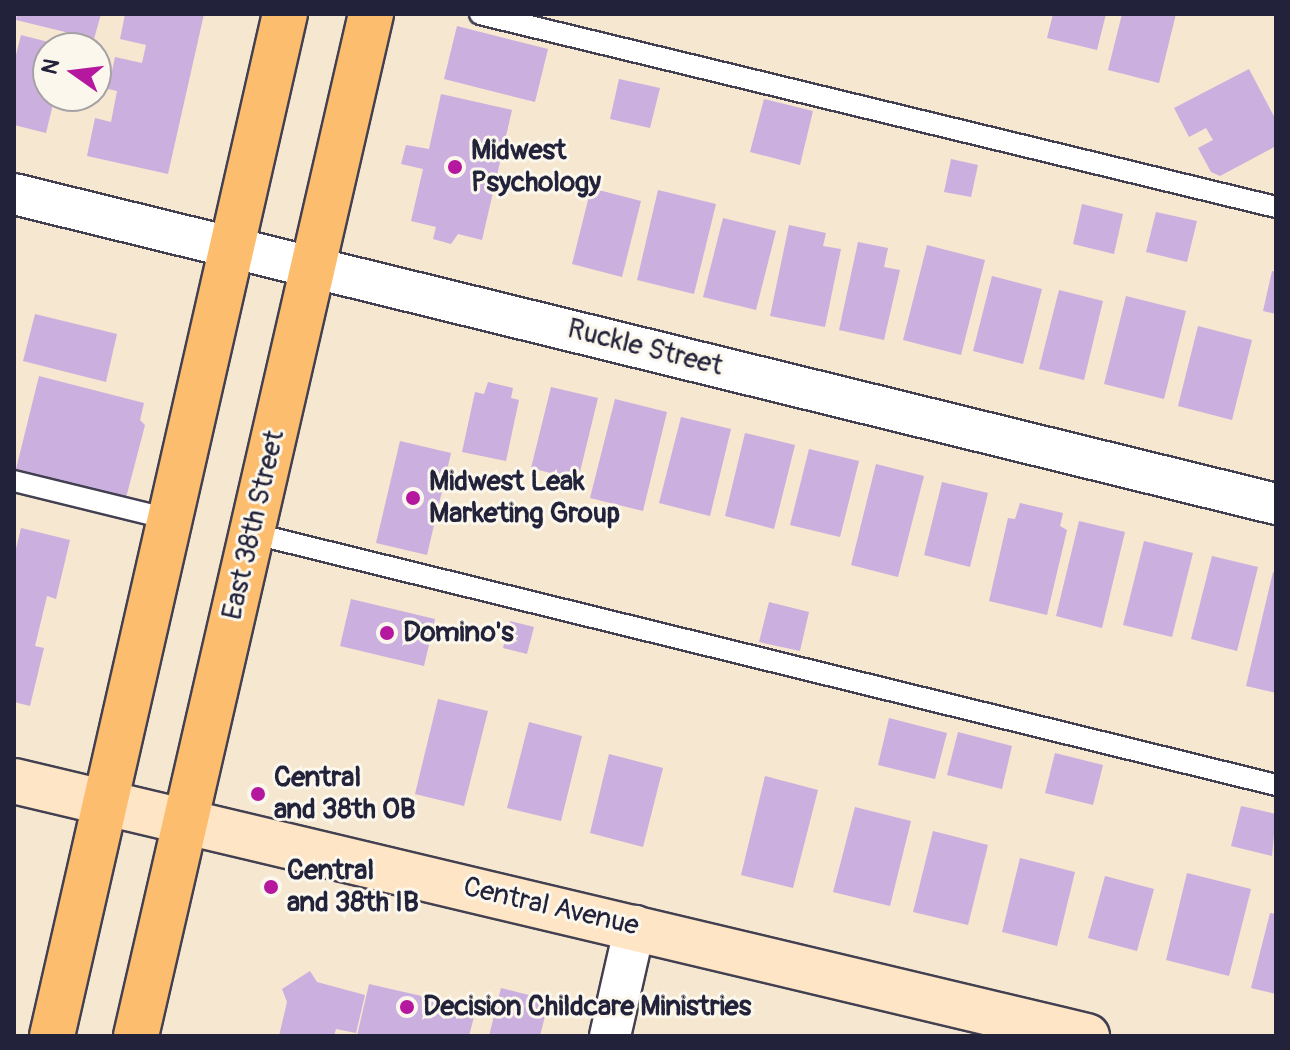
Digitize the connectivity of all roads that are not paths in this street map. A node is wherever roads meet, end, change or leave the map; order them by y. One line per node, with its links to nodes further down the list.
1 (285, 14): 6 (main road)
2 (371, 14): 7 (main road, East 38th Street)
3 (480, 14): 5 (lane)
4 (14, 194): 6 (street, Ruckle Street)
5 (1276, 207)
6 (232, 245): 7 (street, Ruckle Street); 10 (main road)
7 (314, 265): 9 (street, Ruckle Street); 11 (main road, East 38th Street)
8 (14, 481): 10 (lane)
9 (1276, 504)
10 (169, 519): 14 (main road)
11 (251, 533): 13 (lane); 15 (main road, East 38th Street)
12 (14, 781): 14 (main road, Central Avenue)
13 (1276, 785)
14 (104, 802): 15 (main road, Central Avenue); 18 (main road)
15 (185, 820): 16 (main road, Central Avenue); 19 (main road, East 38th Street)
16 (635, 926): 17 (main road, Central Avenue); 20 (street)
17 (1041, 1030): 21 (main road, Central Avenue)
18 (52, 1036)
19 (136, 1036)
20 (610, 1036)
21 (1087, 1036)

